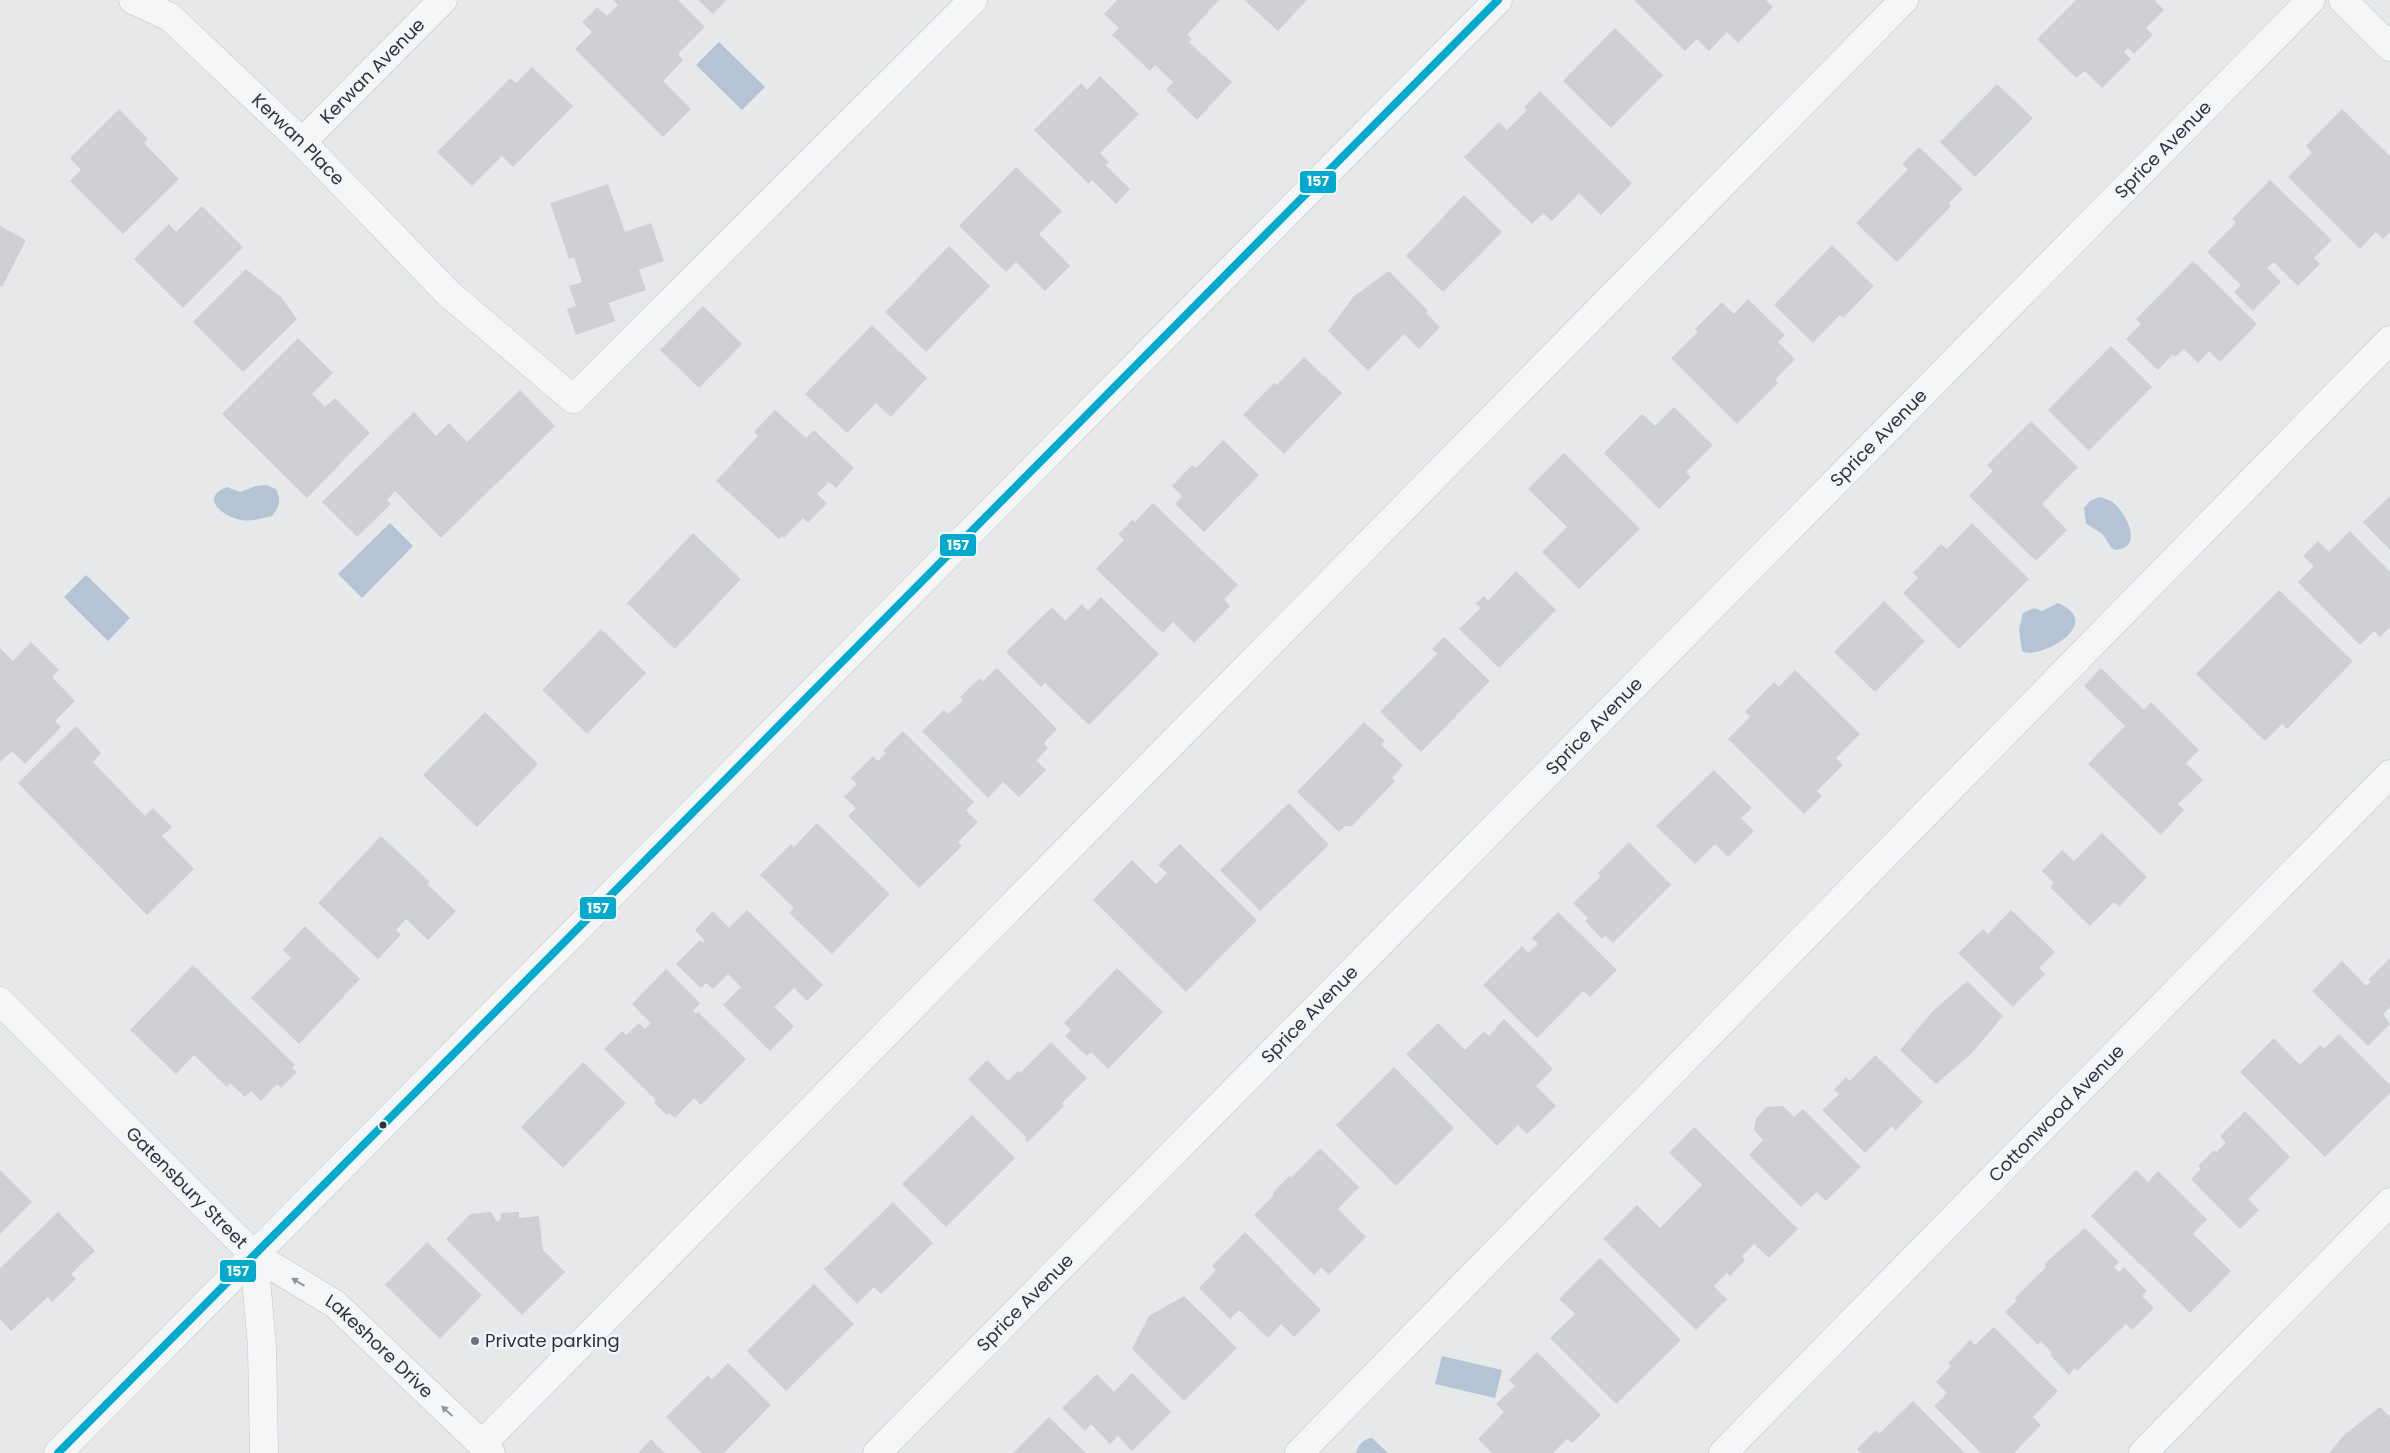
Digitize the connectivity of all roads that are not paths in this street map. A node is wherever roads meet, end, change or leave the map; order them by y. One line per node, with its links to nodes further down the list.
1 (133, 0): 9 (street, Kerwan Place)
2 (443, 0): 9 (street, Kerwan Avenue)
3 (973, 0): 9 (street, Kerwan Place)
4 (1498, 0): 14 (street)
5 (1904, 0): 15 (street)
6 (2311, 0): 18 (street, Sprice Avenue)
7 (2343, 0): 8 (street)
8 (2390, 47)
9 (302, 142)
10 (2390, 340): 19 (street)
11 (2390, 774): 20 (street, Cottonwood Avenue)
12 (0, 1001): 14 (street, Gatensbury Street)
13 (2390, 1202): 21 (street)
14 (254, 1255): 15 (street, Lakeshore Drive, one-way to 14); 16 (street); 17 (street, Gatensbury Street)
15 (487, 1449)
16 (58, 1453)
17 (264, 1453)
18 (877, 1453)
19 (1299, 1453)
20 (1723, 1453)
21 (2143, 1453)

